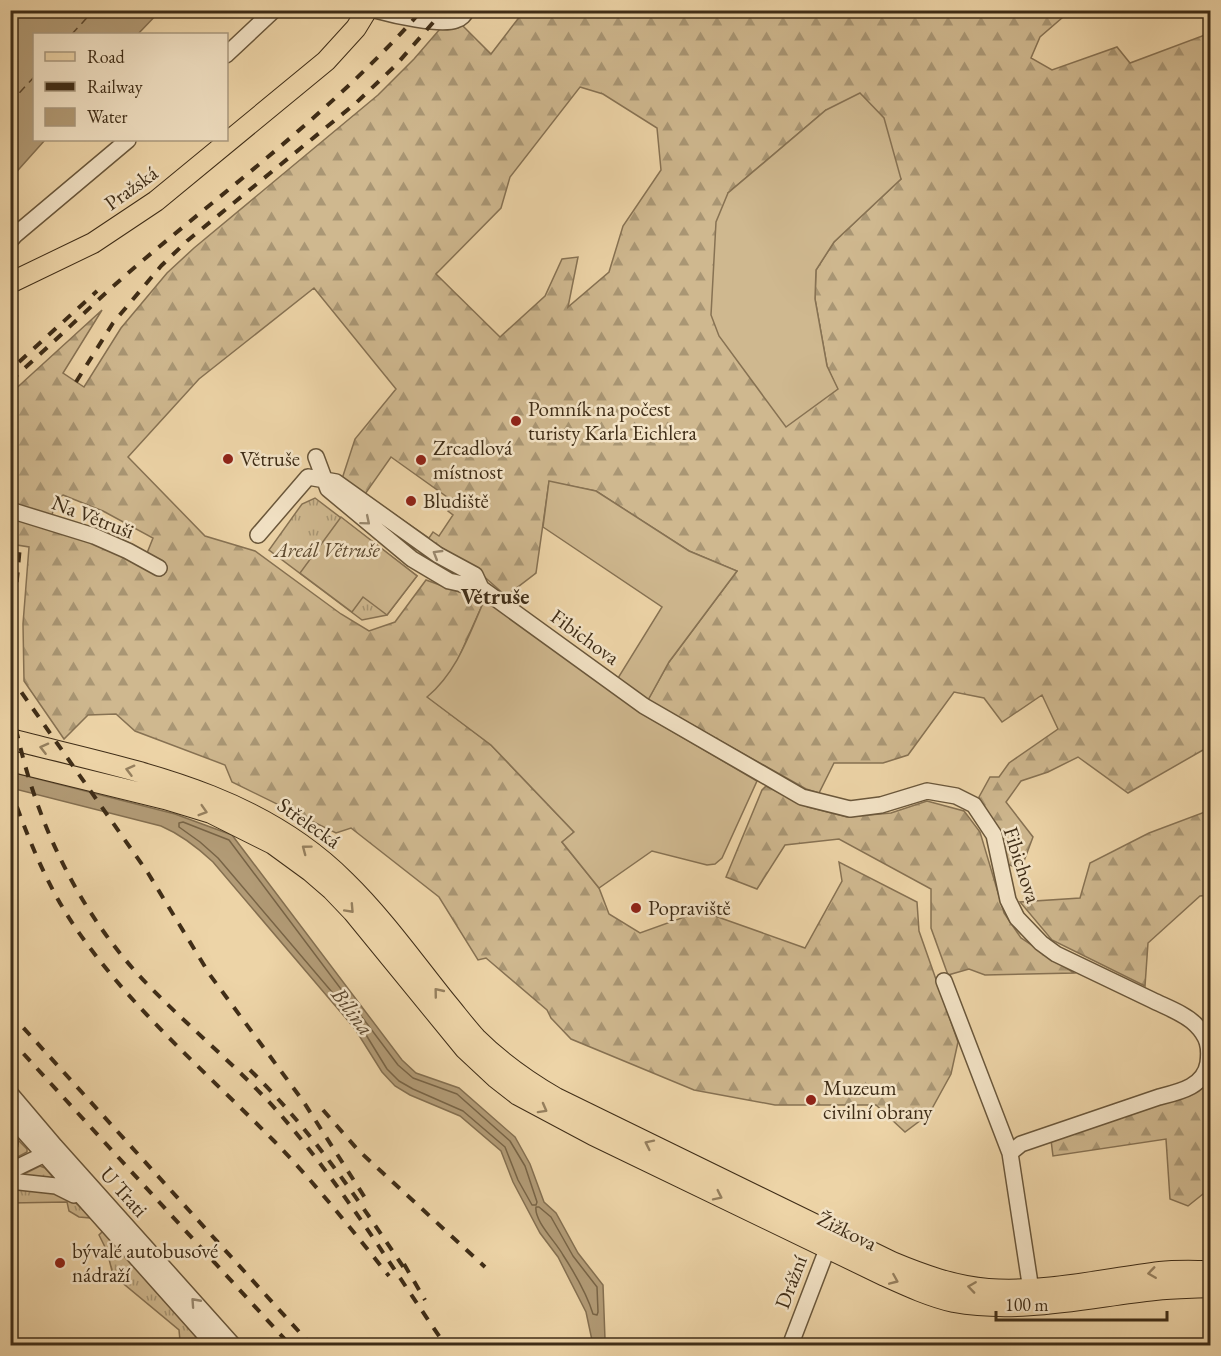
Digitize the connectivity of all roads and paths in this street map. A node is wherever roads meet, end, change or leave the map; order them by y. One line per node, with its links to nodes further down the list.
1 (274, 10): 5 (street)
2 (367, 10): 8 (main road, Pražská)
3 (375, 10): 4 (street)
4 (467, 10)
5 (228, 53)
6 (127, 141): 7 (street)
7 (10, 241)
8 (10, 283)
9 (316, 457): 10 (street)
10 (326, 480): 12 (street); 21 (street, Fibichova)
11 (10, 510): 13 (street, Na Větruši)
12 (258, 535)
13 (159, 568)
14 (10, 740): 17 (main road, Střelecká, one-way to 14)
15 (10, 761): 17 (main road, Střelecká, one-way to 17)
16 (944, 981): 21 (street)
17 (500, 1070): 25 (main road, Žižkova)
18 (10, 1093): 20 (street, U Trati)
19 (10, 1116): 20 (street, U Trati)
20 (49, 1151): 22 (street); 24 (street, U Trati); 30 (street, U Trati, one-way to 20)
21 (1010, 1153): 28 (street)
22 (10, 1171)
23 (10, 1181): 24 (street, U Trati)
24 (84, 1201): 29 (street, U Trati)
25 (830, 1241): 27 (main road, Žižkova, one-way to 27); 28 (main road, Žižkova, one-way to 25); 31 (street, Drážní)
26 (1210, 1271): 28 (main road, Žižkova, one-way to 28)
27 (1210, 1287)
28 (1031, 1290)
29 (215, 1346)
30 (234, 1346)
31 (790, 1346)

